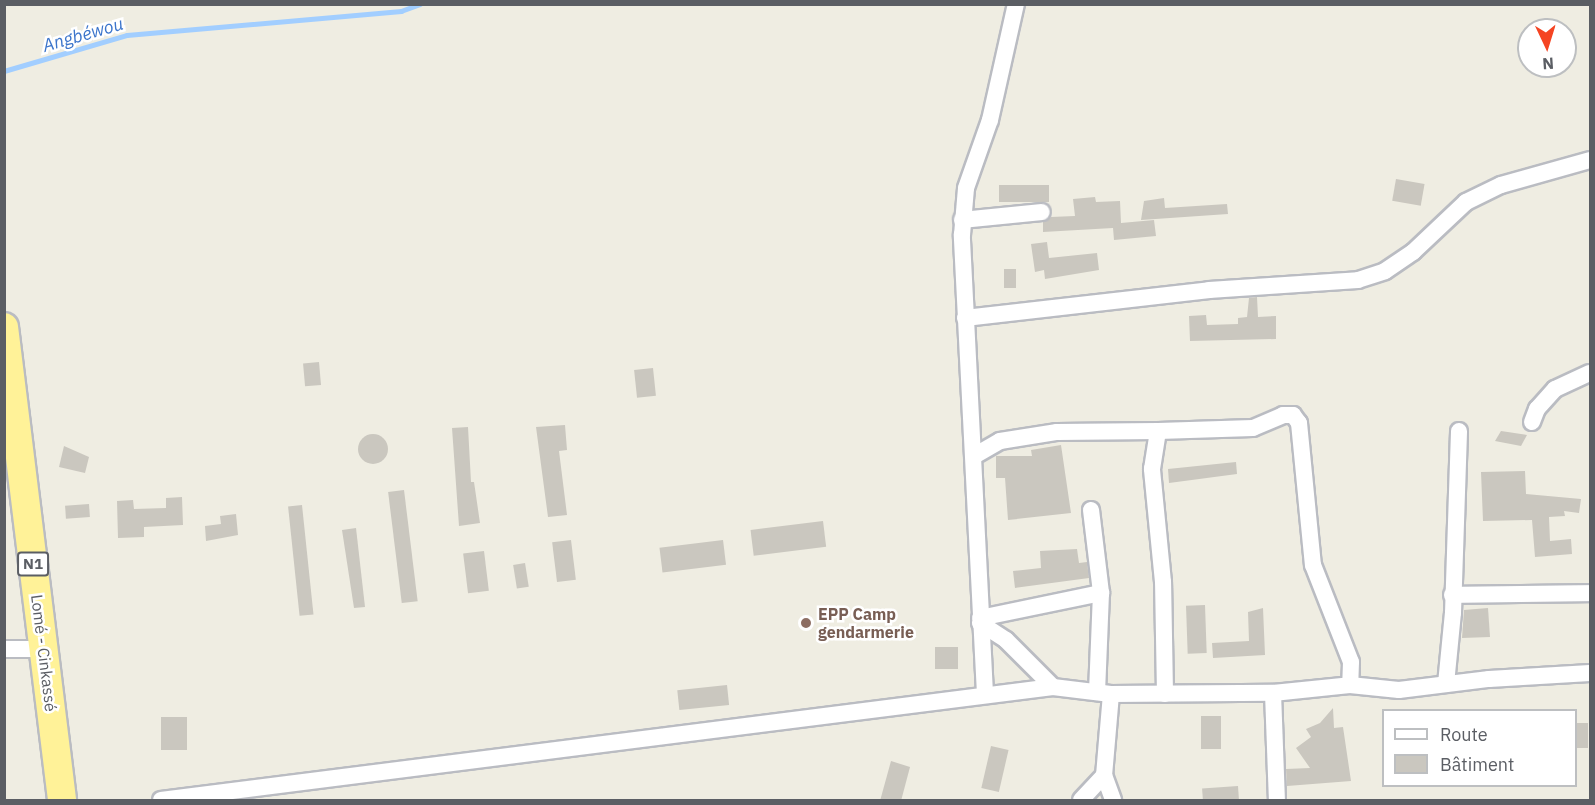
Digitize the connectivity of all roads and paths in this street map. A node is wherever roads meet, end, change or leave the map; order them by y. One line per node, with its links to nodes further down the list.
1 (1016, 4): 4 (street)
2 (1590, 160): 5 (street)
3 (1042, 212): 4 (street)
4 (962, 220): 5 (street)
5 (964, 318): 11 (street)
6 (4, 327): 18 (highway, Lomé - Cinkassé / N1)
7 (1590, 373): 8 (street)
8 (1532, 422)
9 (1459, 431): 15 (street)
10 (1158, 432): 11 (street); 21 (street); 26 (street)
11 (974, 456): 16 (street)
12 (1091, 510): 13 (street)
13 (1101, 593): 16 (street); 23 (street)
14 (1590, 594): 15 (street)
15 (1452, 595): 20 (street)
16 (980, 621): 22 (street); 25 (street)
17 (4, 649): 18 (street)
18 (43, 649): 28 (highway, Lomé - Cinkassé / N1)
19 (1590, 673): 20 (street)
20 (1446, 684): 21 (street)
21 (1350, 685): 24 (street)
22 (1053, 687): 23 (street); 25 (street)
23 (1104, 693): 26 (street); 27 (street)
24 (1272, 693): 26 (street); 32 (street)
25 (985, 694): 29 (street)
26 (1165, 694)
27 (1104, 775): 30 (street); 31 (street)
28 (62, 801)
29 (161, 801)
30 (1081, 801)
31 (1113, 801)
32 (1276, 801)

